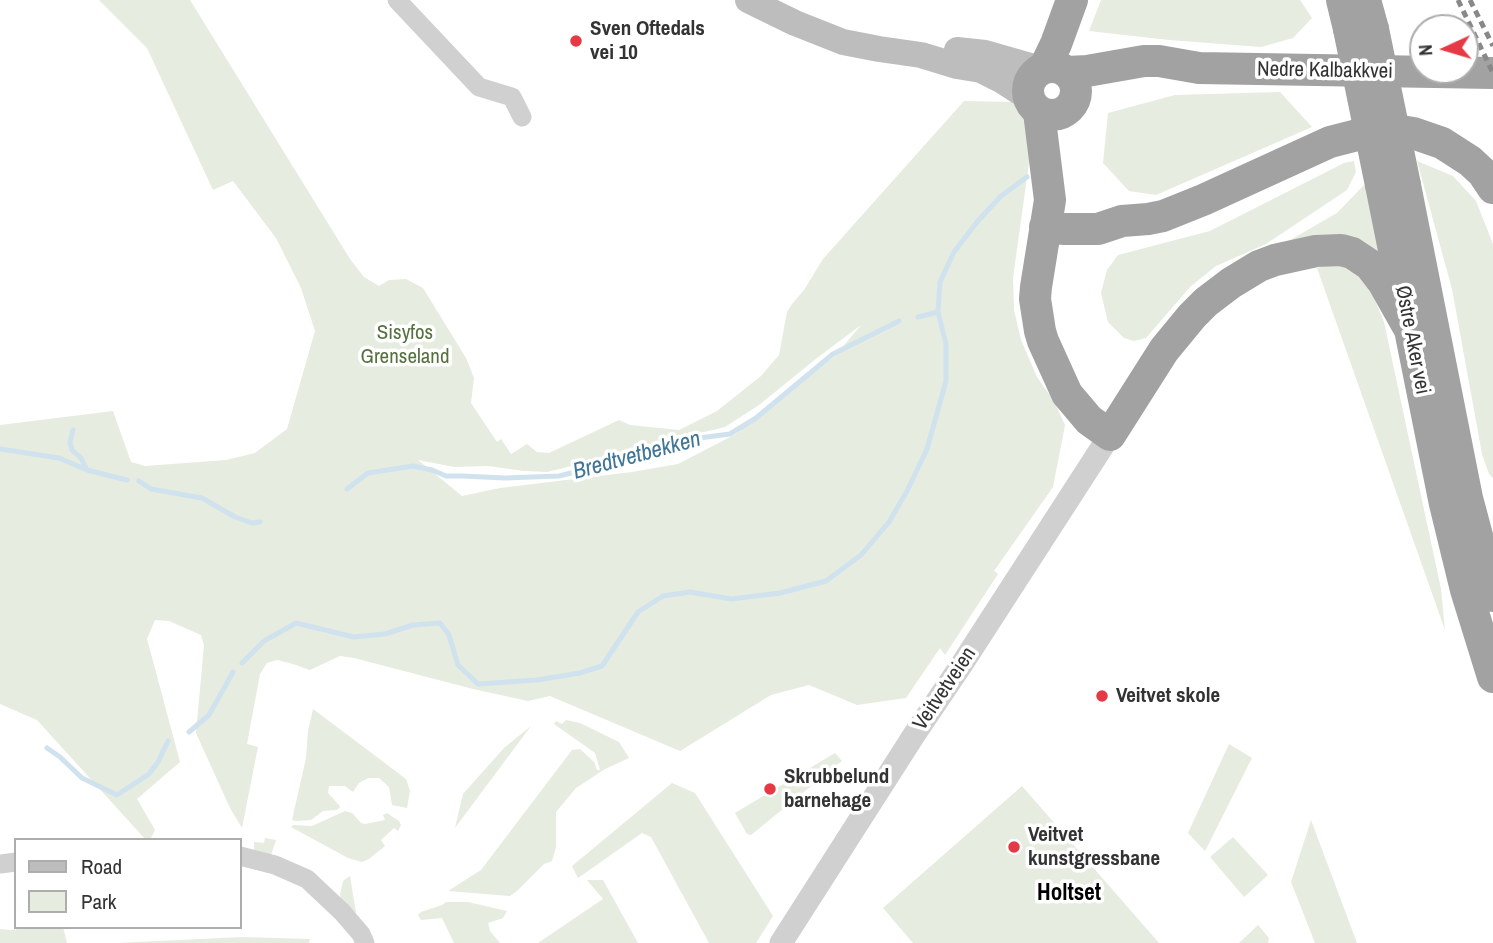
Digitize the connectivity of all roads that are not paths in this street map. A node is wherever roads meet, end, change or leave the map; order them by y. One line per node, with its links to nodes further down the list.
1 (397, 0): 10 (street)
2 (748, 0): 5 (main road, Nedre Kalbakkvei)
3 (1072, 0): 7 (highway)
4 (1357, 14): 11 (highway, Østre Aker vei, bridge)
5 (921, 55): 7 (main road, Nedre Kalbakkvei); 9 (main road, Nedre Kalbakkvei)
6 (1199, 68): 7 (highway, Nedre Kalbakkvei); 8 (highway, Nedre Kalbakkvei); 9 (highway, Nedre Kalbakkvei)
7 (1052, 69): 9 (highway); 9 (highway)
8 (1493, 74)
9 (1051, 107): 13 (highway)
10 (522, 117)
11 (1393, 185): 14 (highway, Østre Aker vei); 16 (highway, Østre Aker vei)
12 (1493, 188): 13 (highway)
13 (1048, 210): 15 (highway)
14 (1410, 330): 15 (highway); 19 (highway, Østre Aker vei)
15 (1117, 425): 22 (street, Veitvetveien)
16 (1458, 458): 17 (highway); 18 (highway, Østre Aker vei)
17 (1493, 503)
18 (1493, 596)
19 (1493, 677)
20 (242, 857): 21 (street)
21 (366, 943)
22 (781, 943)

